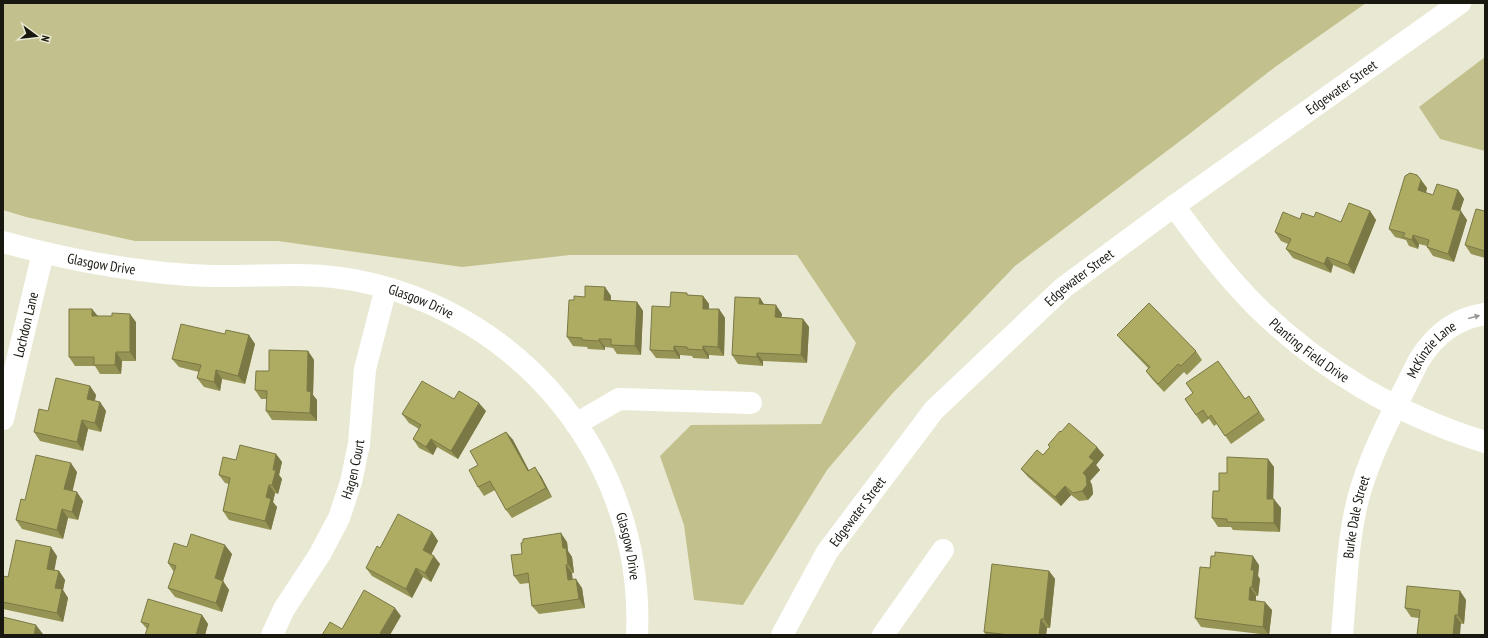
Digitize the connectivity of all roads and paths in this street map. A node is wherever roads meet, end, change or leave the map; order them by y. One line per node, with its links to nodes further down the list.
1 (1460, 3): 2 (street, Edgewater Street)
2 (1174, 206): 8 (street, Planting Field Drive); 15 (street, Edgewater Street)
3 (3, 242): 4 (street, Glasgow Drive)
4 (43, 253): 5 (street, Glasgow Drive); 9 (street, Lochdon Lane)
5 (386, 288): 10 (street, Glasgow Drive); 13 (street, Hagen Court)
6 (1485, 314): 8 (street, McKinzie Lane, one-way to 6)
7 (751, 403): 10 (street)
8 (1396, 406): 11 (street, Planting Field Drive); 17 (street, Burke Dale Street)
9 (3, 419)
10 (576, 424): 14 (street, Glasgow Drive)
11 (1485, 442)
12 (943, 550): 16 (street)
13 (272, 635)
14 (637, 635)
15 (782, 635)
16 (883, 635)
17 (1342, 635)

